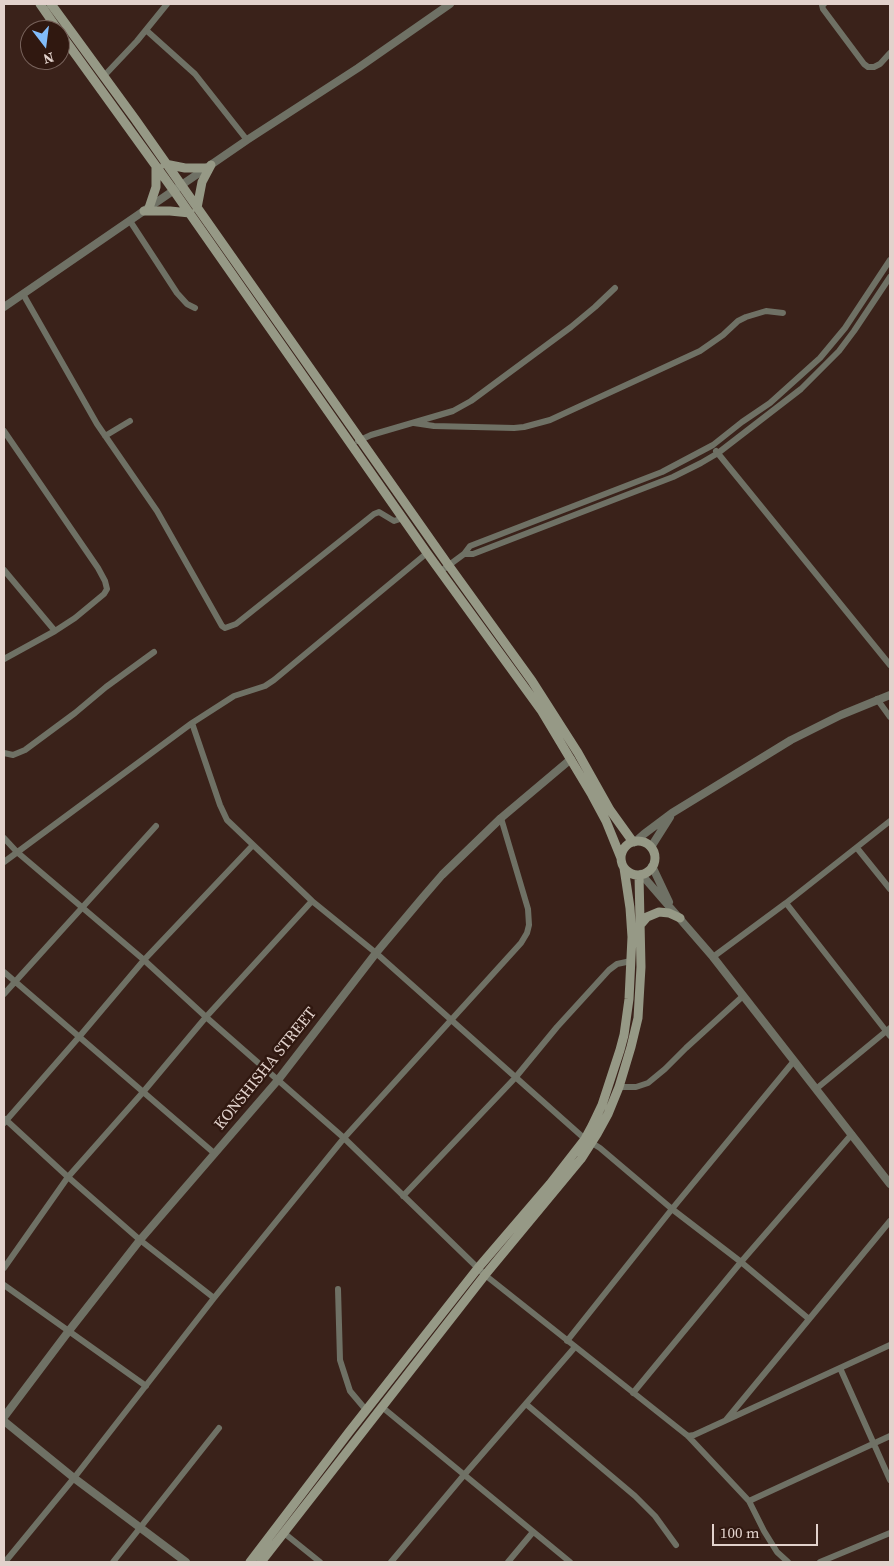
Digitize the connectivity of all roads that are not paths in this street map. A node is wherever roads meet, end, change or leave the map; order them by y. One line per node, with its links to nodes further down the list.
1 (40, 4): 6 (main road)
2 (51, 4): 10 (main road)
3 (167, 4): 7 (street)
4 (450, 4): 11 (street)
5 (824, 4): 9 (street)
6 (51, 20)
7 (146, 30): 10 (street); 11 (street)
8 (70, 45): 12 (main road)
9 (890, 53)
10 (103, 77): 12 (main road)
11 (247, 140): 13 (street)
12 (161, 165): 13 (main road); 14 (main road); 15 (main road)
13 (209, 166): 14 (street); 16 (main road)
14 (178, 189): 15 (street); 16 (main road)
15 (147, 210): 16 (main road); 17 (street)
16 (193, 211): 29 (main road); 30 (main road)
17 (130, 221): 21 (street); 23 (street)
18 (890, 260): 31 (street)
19 (890, 278): 32 (street)
20 (615, 288): 26 (street)
21 (23, 294): 22 (street); 28 (street)
22 (4, 307)
23 (195, 308)
24 (783, 313): 26 (street)
25 (130, 421): 28 (street)
26 (414, 424): 29 (street)
27 (4, 431): 39 (street)
28 (105, 436): 33 (street)
29 (361, 439): 30 (street); 36 (main road)
30 (353, 445): 33 (main road)
31 (712, 446): 32 (street); 35 (street)
32 (718, 453): 35 (street); 42 (street)
33 (403, 518): 34 (main road)
34 (427, 553): 38 (main road); 46 (street)
35 (464, 554): 36 (street)
36 (449, 566): 38 (street); 54 (main road)
37 (4, 570): 39 (street)
38 (441, 571): 48 (main road)
39 (55, 631): 41 (street)
40 (154, 652): 47 (street)
41 (4, 658)
42 (890, 665)
43 (890, 695): 44 (street)
44 (877, 699): 45 (street); 49 (street)
45 (890, 717)
46 (192, 723): 55 (street); 58 (street)
47 (4, 753)
48 (571, 759): 50 (street, KONSHISHA STREET); 59 (main road)
49 (672, 813): 54 (street); 56 (street)
50 (500, 818): 71 (street, KONSHISHA STREET); 80 (street)
51 (890, 821): 57 (street)
52 (156, 826): 67 (street)
53 (4, 838): 58 (street)
54 (634, 842): 56 (main road); 59 (main road)
55 (253, 845): 65 (street); 73 (street)
56 (650, 847): 61 (main road)
57 (857, 848): 64 (street); 66 (street)
58 (17, 852): 60 (street); 67 (street)
59 (621, 858): 62 (main road)
60 (4, 862)
61 (652, 866): 63 (main road); 68 (street)
62 (624, 868): 63 (main road); 74 (main road)
63 (640, 874): 68 (street); 70 (main road)
64 (890, 889)
65 (312, 901): 71 (street); 79 (street)
66 (786, 903): 72 (street); 81 (street)
67 (83, 907): 73 (street); 76 (street)
68 (672, 908): 69 (street)
69 (680, 918): 70 (main road); 72 (street)
70 (641, 924): 86 (main road)
71 (376, 953): 80 (street); 85 (street, KONSHISHA STREET)
72 (713, 957): 78 (street)
73 (144, 960): 79 (street); 82 (street)
74 (631, 961): 84 (street); 92 (main road)
75 (4, 972): 76 (street)
76 (14, 982): 77 (street); 82 (street)
77 (4, 994)
78 (743, 996): 83 (street); 86 (street)
79 (206, 1017): 85 (street); 88 (street)
80 (451, 1021): 84 (street); 91 (street)
81 (889, 1032): 87 (street)
82 (79, 1037): 88 (street); 89 (street)
83 (794, 1061): 87 (street); 98 (street)
84 (515, 1078): 92 (street); 97 (street)
85 (278, 1080): 91 (street); 93 (street, KONSHISHA STREET)
86 (619, 1087): 92 (main road)
87 (816, 1089): 90 (street)
88 (144, 1091): 93 (street); 95 (street)
89 (5, 1120): 95 (street)
90 (852, 1134): 94 (street); 101 (street)
91 (344, 1138): 97 (street); 106 (street)
92 (588, 1141): 98 (street); 103 (main road)
93 (214, 1153): 100 (street, KONSHISHA STREET)
94 (887, 1174): 96 (street)
95 (68, 1178): 100 (street); 102 (street)
96 (890, 1184)
97 (403, 1196): 103 (street)
98 (672, 1209): 101 (street); 109 (street)
99 (890, 1222): 107 (street)
100 (140, 1240): 106 (street); 108 (street, KONSHISHA STREET)
101 (741, 1262): 107 (street); 114 (street)
102 (4, 1268)
103 (482, 1272): 109 (street); 116 (main road); 117 (main road)
104 (4, 1285): 108 (street)
105 (338, 1289): 117 (street)
106 (214, 1298): 113 (street)
107 (809, 1318): 119 (street)
108 (68, 1332): 113 (street); 118 (street, KONSHISHA STREET)
109 (567, 1341): 111 (street)
110 (890, 1345): 112 (street)
111 (575, 1347): 114 (street); 115 (street)
112 (840, 1368): 119 (street); 124 (street)
113 (146, 1386): 126 (street)
114 (632, 1393): 122 (street)
115 (526, 1404): 125 (street); 133 (street)
116 (382, 1407): 125 (street); 131 (main road)
117 (366, 1410): 137 (main road)
118 (4, 1417)
119 (726, 1420): 122 (street)
120 (4, 1421): 126 (street)
121 (219, 1428): 129 (street)
122 (688, 1436): 128 (street)
123 (890, 1436): 124 (street)
124 (874, 1443): 127 (street); 128 (street)
125 (464, 1475): 130 (street); 140 (street)
126 (74, 1478): 129 (street); 134 (street)
127 (890, 1480)
128 (749, 1501): 143 (street)
129 (141, 1528): 135 (street); 136 (street)
130 (533, 1532): 141 (street); 142 (street)
131 (284, 1533): 138 (main road); 139 (street)
132 (890, 1533): 144 (street)
133 (676, 1545)
134 (5, 1562)
135 (113, 1562)
136 (186, 1562)
137 (250, 1562)
138 (260, 1562)
139 (320, 1562)
140 (392, 1562)
141 (508, 1562)
142 (570, 1562)
143 (788, 1562)
144 (820, 1562)

